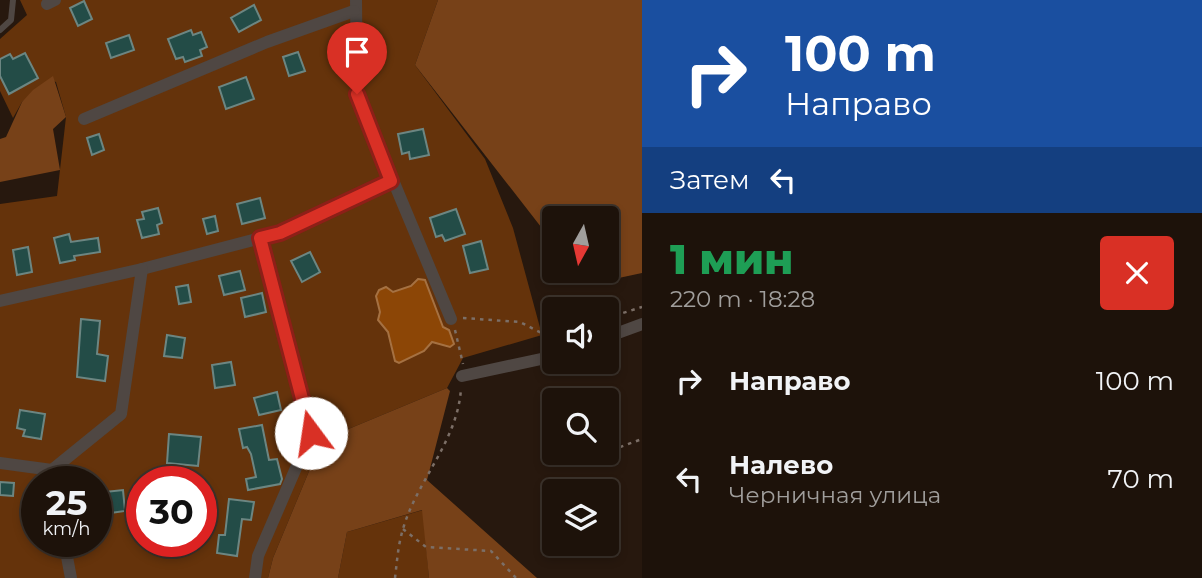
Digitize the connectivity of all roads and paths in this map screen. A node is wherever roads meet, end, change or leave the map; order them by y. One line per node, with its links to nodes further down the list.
1 (13, 0): 3 (lane)
2 (355, 5): 4 (street); 5 (street)
3 (0, 30)
4 (84, 118)
5 (391, 181): 6 (street); 11 (street)
6 (260, 238): 7 (street); 25 (street)
7 (142, 269): 8 (street); 20 (street)
8 (0, 301)
9 (642, 307): 10 (path)
10 (619, 314)
11 (456, 319): 13 (path); 16 (path)
12 (642, 324): 14 (street)
13 (542, 333)
14 (619, 333)
15 (542, 359): 16 (street)
16 (462, 376): 22 (path)
17 (642, 439): 18 (path)
18 (619, 447)
19 (0, 463): 21 (street)
20 (63, 466)
21 (21, 468)
22 (403, 529): 26 (path); 27 (path)
23 (67, 557): 24 (street)
24 (71, 578)
25 (255, 578)
26 (395, 578)
27 (516, 578)

